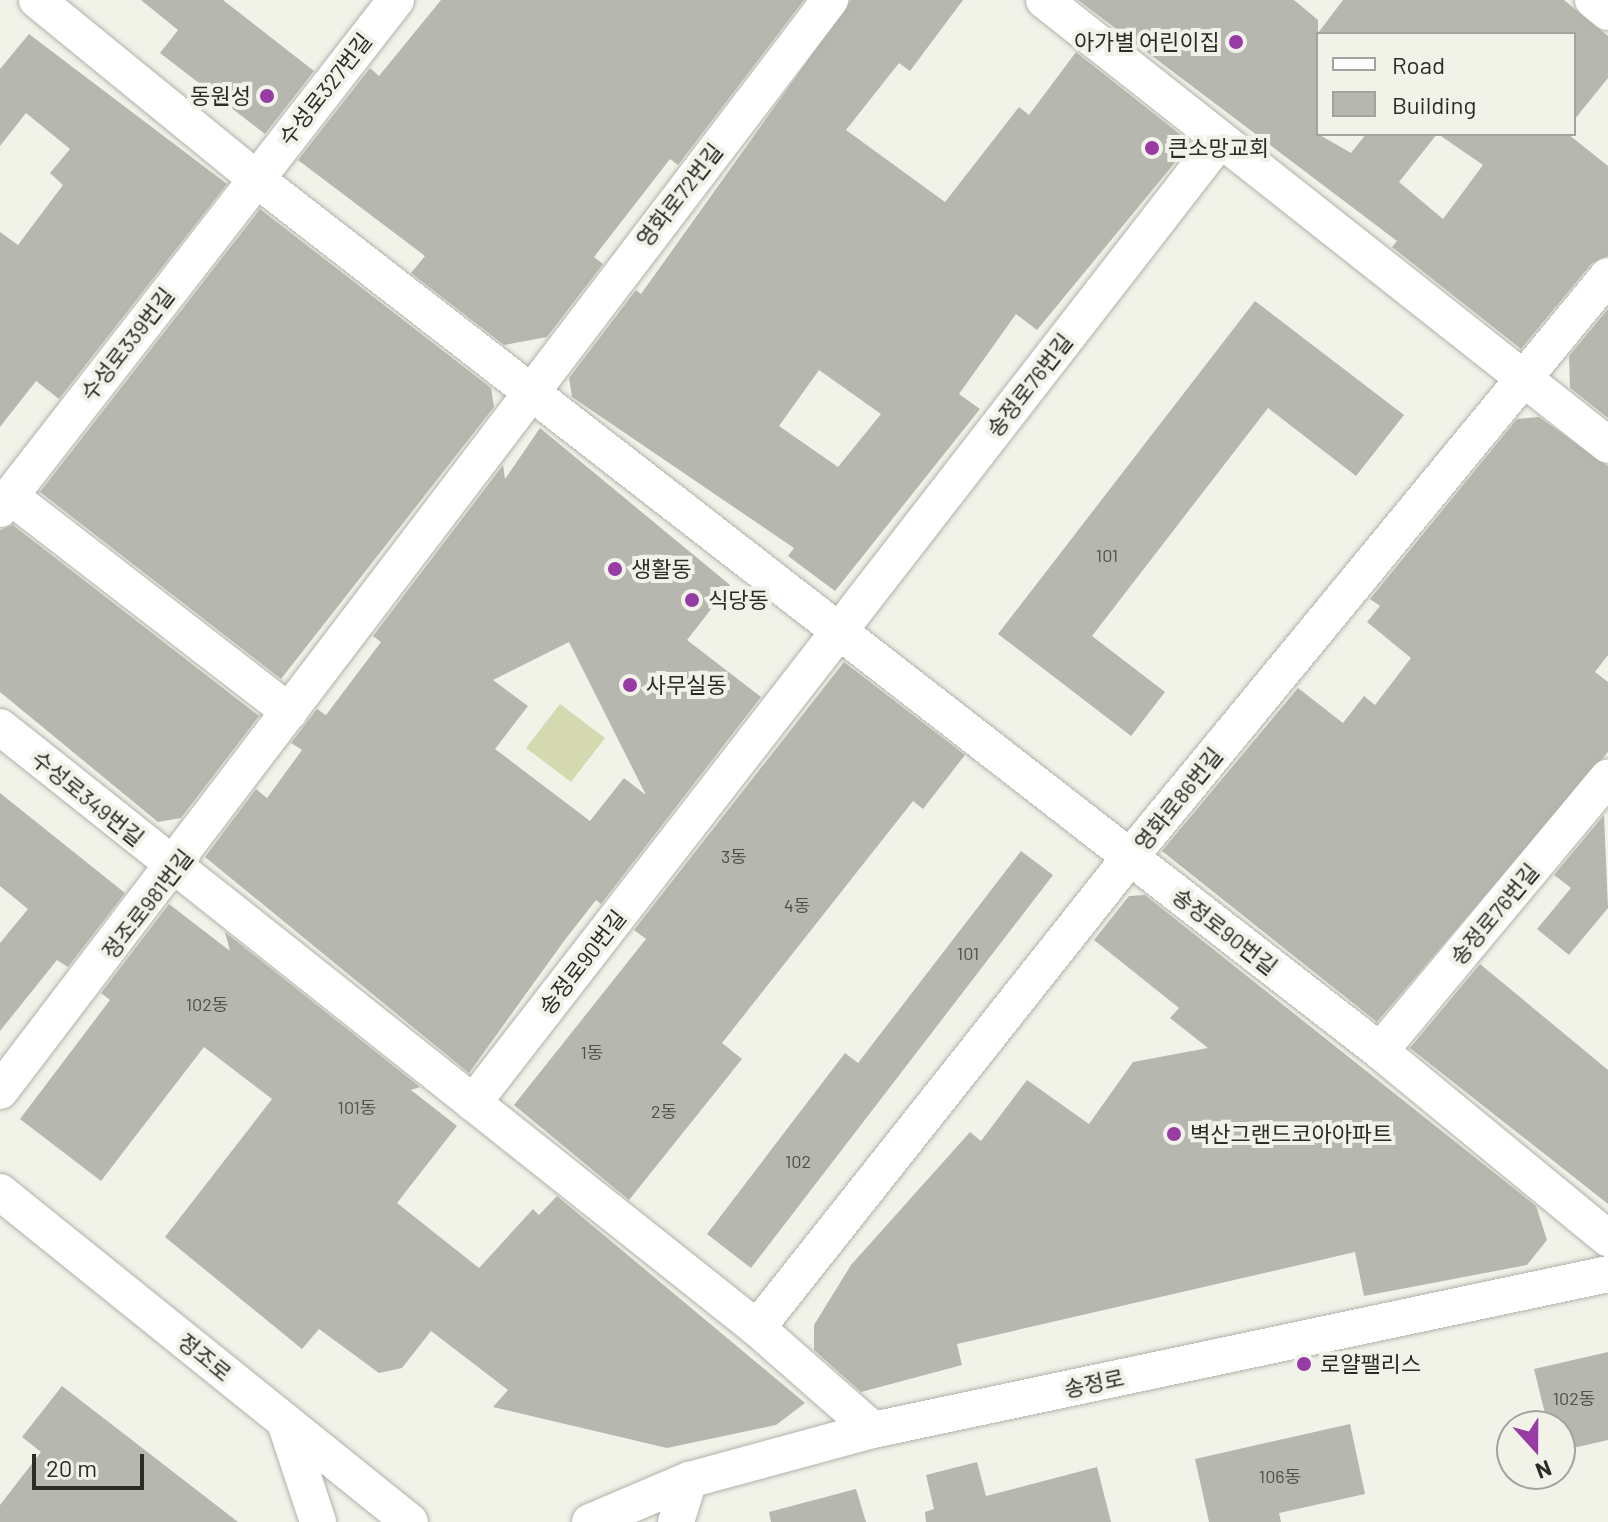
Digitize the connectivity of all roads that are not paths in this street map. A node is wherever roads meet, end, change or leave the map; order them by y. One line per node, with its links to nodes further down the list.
1 (37, 0): 8 (street)
2 (396, 0): 8 (street, 수성로327번길)
3 (830, 0): 11 (street, 영화로72번길)
4 (1044, 0): 7 (street)
5 (1593, 0): 6 (street)
6 (1608, 12)
7 (1220, 140): 10 (street); 14 (street, 송정로76번길)
8 (255, 178): 11 (street); 13 (street, 수성로339번길)
9 (1608, 276): 10 (street, 영화로86번길)
10 (1523, 380): 12 (street); 18 (street, 영화로86번길)
11 (528, 390): 14 (street, 송정로90번길); 15 (street, 정조로981번길)
12 (1608, 445)
13 (5, 502): 15 (street)
14 (838, 631): 18 (street, 송정로90번길); 22 (street, 송정로90번길)
15 (289, 712): 19 (street, 정조로981번길)
16 (0, 727): 19 (street, 수성로349번길)
17 (1608, 777): 20 (street, 송정로76번길)
18 (1130, 857): 20 (street, 송정로90번길); 26 (street, 영화로86번길)
19 (177, 868): 21 (street, 정조로981번길); 22 (street, 수성로349번길)
20 (1380, 1051): 24 (street, 송정로90번길)
21 (0, 1091)
22 (473, 1103): 26 (street, 수성로349번길)
23 (0, 1192): 27 (street, 정조로)
24 (1608, 1238)
25 (1608, 1274): 28 (street, 송정로)
26 (757, 1328): 28 (street, 수성로349번길)
27 (284, 1420): 30 (street); 31 (street, 정조로)
28 (873, 1430): 29 (street, 송정로)
29 (689, 1480): 32 (street, 송정로); 33 (street)
30 (318, 1522)
31 (410, 1522)
32 (590, 1522)
33 (676, 1522)

